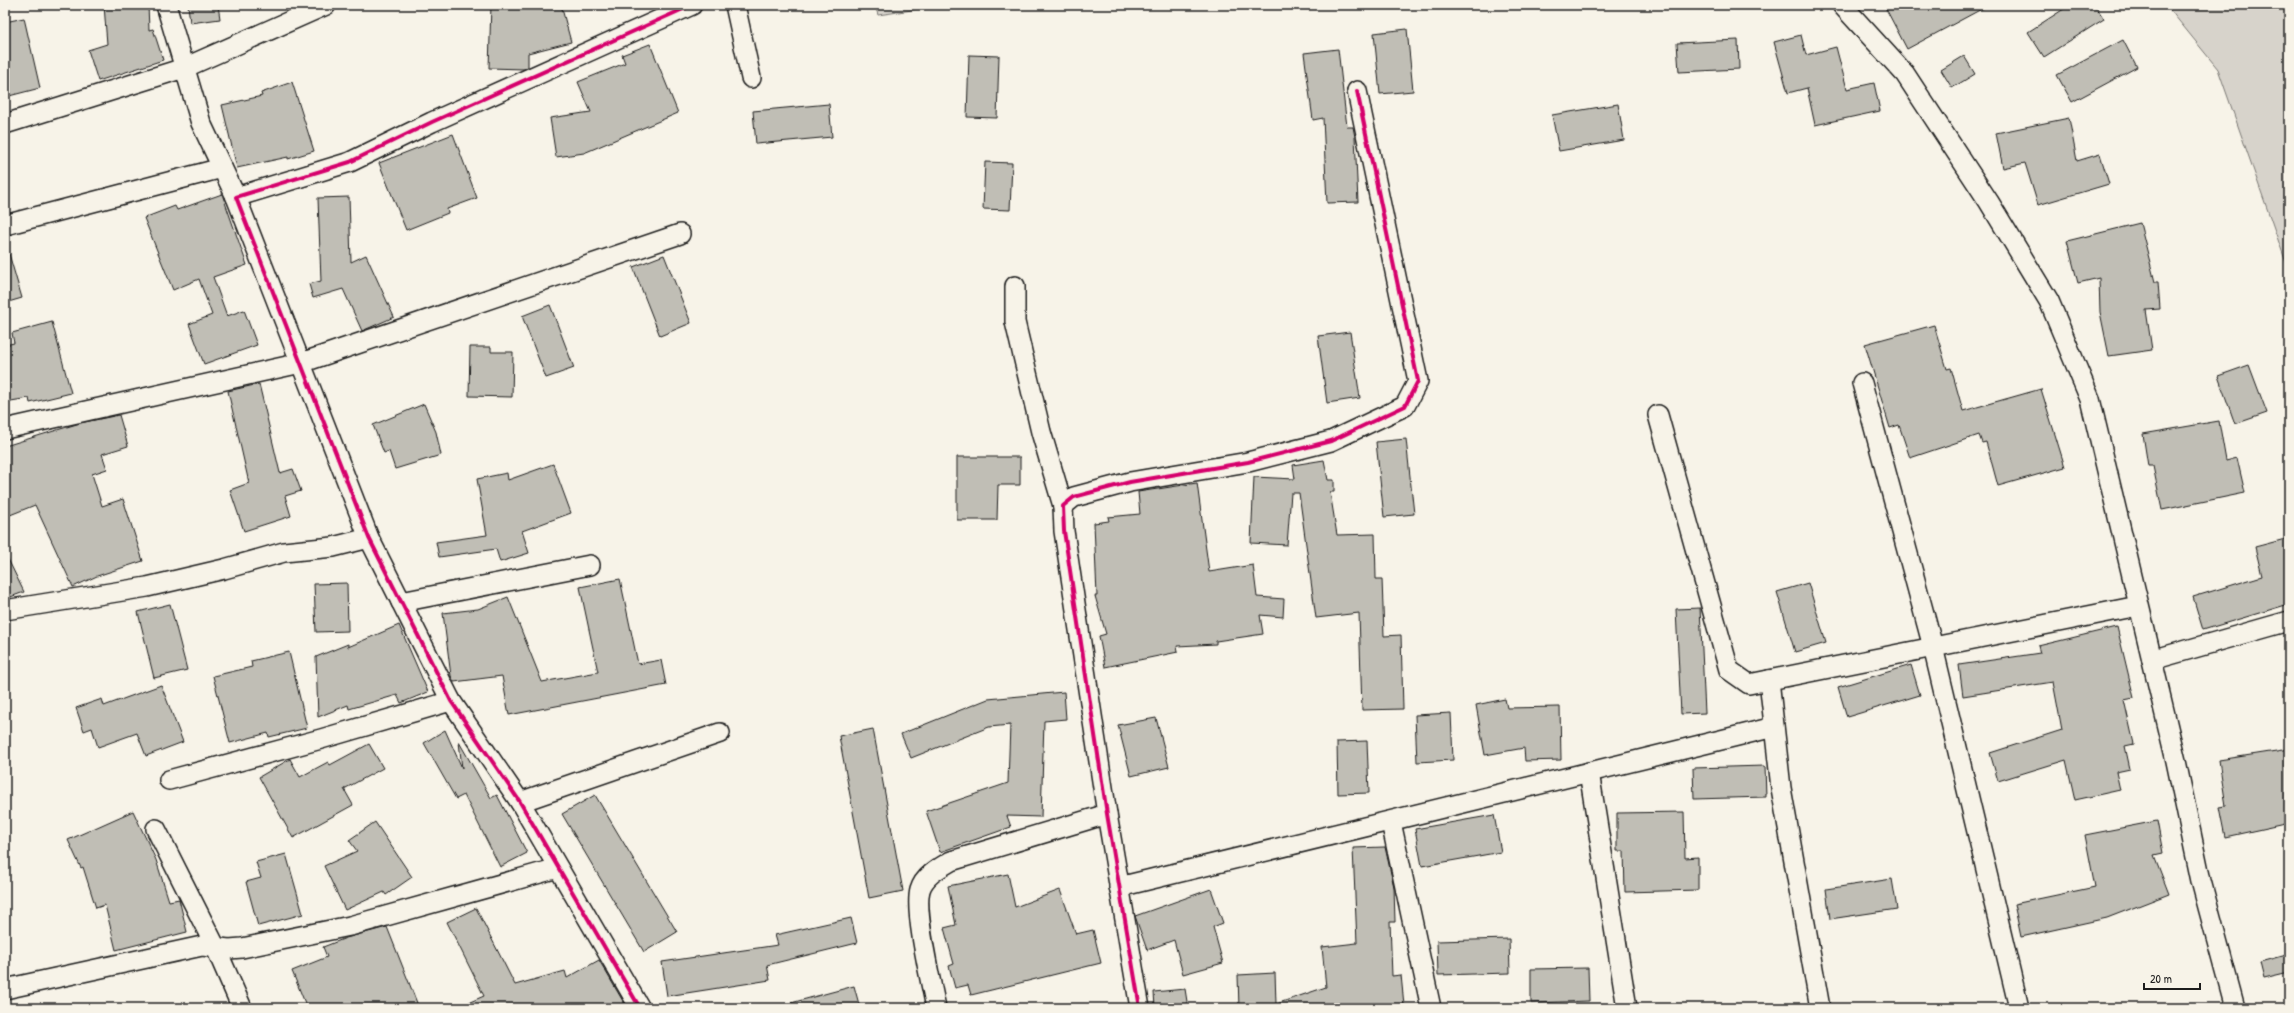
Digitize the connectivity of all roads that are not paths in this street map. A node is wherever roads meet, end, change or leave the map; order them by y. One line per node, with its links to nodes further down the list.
1 (166, 5): 6 (street)
2 (326, 5): 6 (street)
3 (692, 5): 11 (street)
4 (735, 5): 7 (street)
5 (1842, 5): 23 (street)
6 (184, 68): 9 (street); 10 (street)
7 (751, 78)
8 (1357, 91): 19 (street)
9 (5, 124)
10 (222, 168): 11 (street); 12 (street)
11 (236, 197): 15 (street)
12 (5, 225)
13 (680, 234): 15 (street)
14 (1015, 286): 19 (street)
15 (301, 363): 18 (street); 20 (street)
16 (1862, 383): 26 (street)
17 (1658, 415): 28 (street)
18 (5, 429)
19 (1063, 506): 35 (street)
20 (369, 538): 22 (street); 24 (street)
21 (590, 565): 22 (street)
22 (402, 602): 29 (street)
23 (2138, 606): 26 (street); 27 (street)
24 (5, 610)
25 (2289, 621): 27 (street)
26 (1933, 647): 28 (street); 49 (street)
27 (2152, 660): 50 (street)
28 (1769, 680): 30 (street)
29 (451, 701): 33 (street); 34 (street)
30 (1774, 727): 32 (street); 48 (street)
31 (720, 733): 34 (street)
32 (1589, 772): 36 (street); 47 (street)
33 (169, 780)
34 (520, 802): 38 (street)
35 (1107, 814): 39 (street); 44 (street)
36 (1391, 822): 39 (street); 46 (street)
37 (156, 829): 40 (street)
38 (558, 868): 40 (street); 43 (street)
39 (1119, 887): 45 (street)
40 (215, 946): 41 (street); 42 (street)
41 (5, 989)
42 (242, 1008)
43 (640, 1008)
44 (936, 1008)
45 (1140, 1008)
46 (1430, 1008)
47 (1627, 1008)
48 (1820, 1008)
49 (2019, 1008)
50 (2235, 1008)

